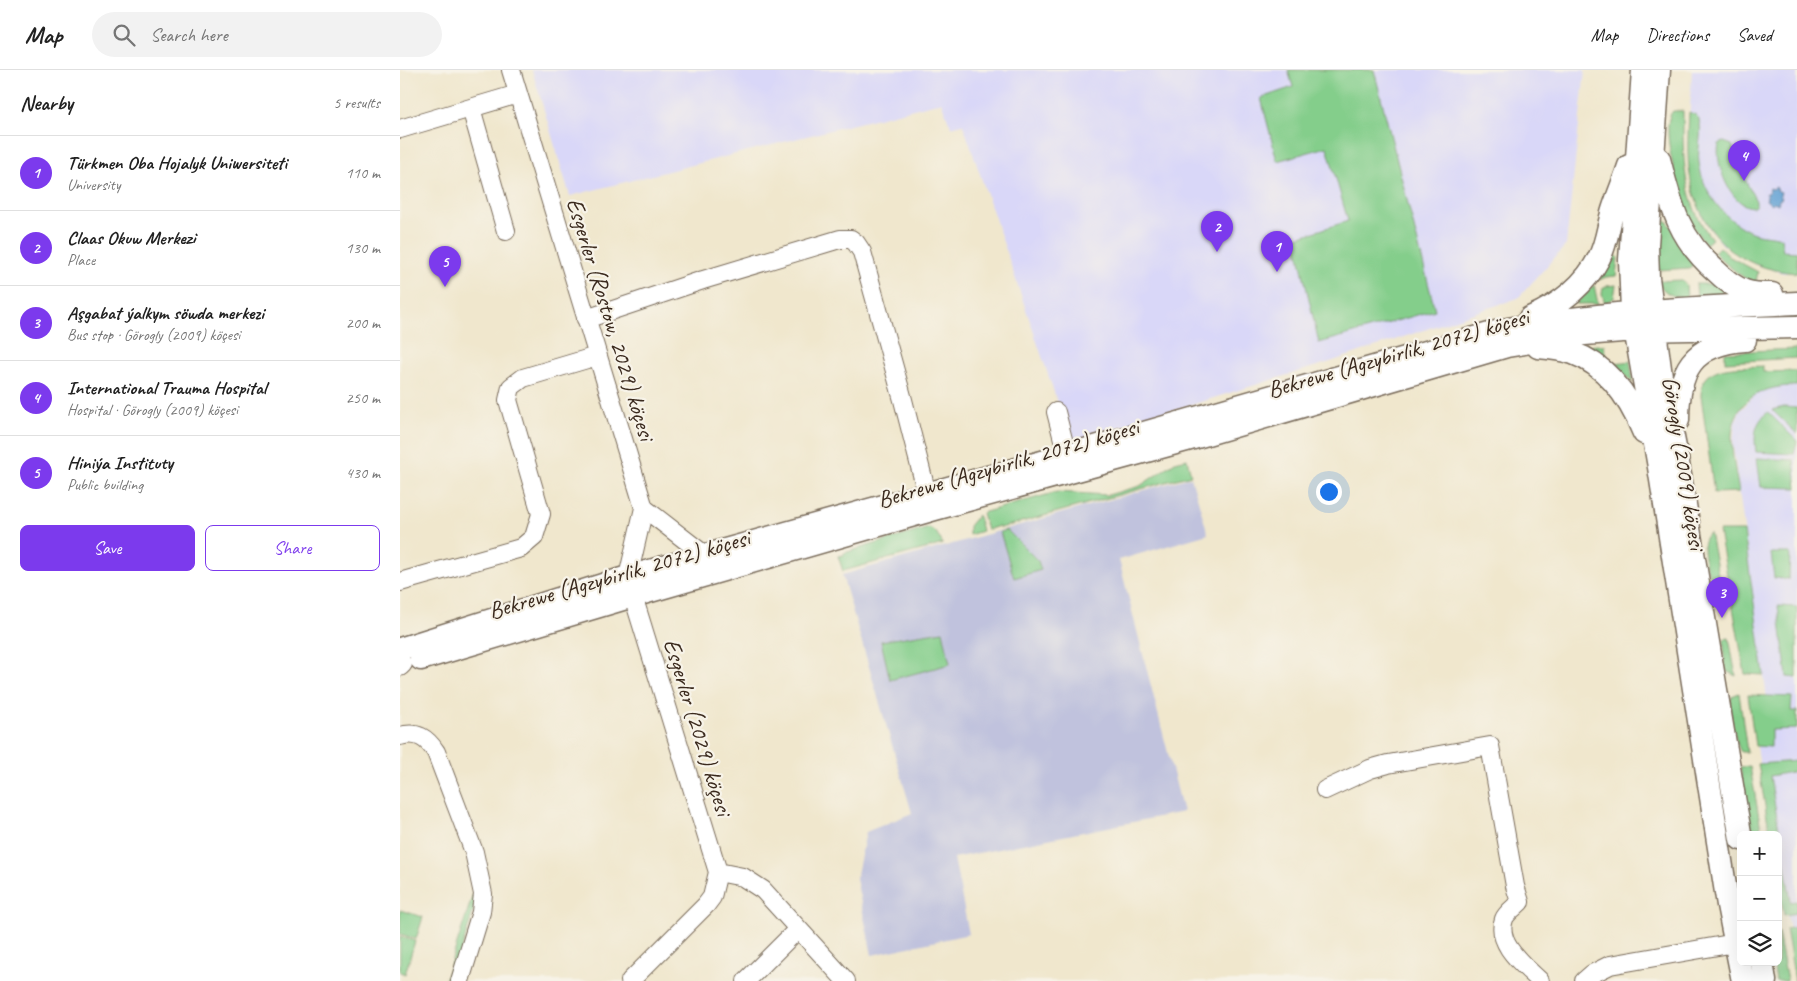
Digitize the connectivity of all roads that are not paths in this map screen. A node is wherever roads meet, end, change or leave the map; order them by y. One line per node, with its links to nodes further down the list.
1 (510, 70): 4 (street, Esgerler (Rostow, 2029) köçesi)
2 (1643, 70): 7 (main road, Görogly (2009) köçesi)
3 (1659, 70): 7 (main road, Görogly (2009) köçesi)
4 (518, 94): 5 (street); 10 (street, Esgerler (Rostow, 2029) köçesi)
5 (471, 108): 6 (street); 8 (street)
6 (400, 128)
7 (1647, 141): 9 (main road); 11 (main road, Görogly (2009) köçesi); 13 (main road)
8 (506, 231)
9 (1797, 302): 11 (main road)
10 (586, 319): 14 (street, Esgerler (Rostow, 2029) köçesi); 18 (street)
11 (1643, 320): 12 (main road); 13 (main road, Bekrewe (Agzybirlik, 2072) köçesi); 17 (main road, Görogly (2009) köçesi)
12 (1797, 328): 17 (main road)
13 (1505, 338): 16 (main road, Bekrewe (Agzybirlik, 2072) köçesi); 17 (main road); 18 (main road, Bekrewe (Agzybirlik, 2072) köçesi)
14 (598, 356): 19 (street, Esgerler (Rostow, 2029) köçesi); 21 (street)
15 (1056, 412): 16 (street)
16 (1067, 455): 18 (main road, Bekrewe (Agzybirlik, 2072) köçesi)
17 (1668, 465): 26 (main road, Görogly (2009) köçesi); 29 (main road, Görogly (2009) köçesi)
18 (931, 502): 20 (main road, Bekrewe (Agzybirlik, 2072) köçesi); 22 (main road, Bekrewe (Agzybirlik, 2072) köçesi)
19 (644, 508): 20 (street); 22 (street, Bekrewe (Agzybirlik, 2072) köçesi)
20 (706, 556): 22 (main road, Bekrewe (Agzybirlik, 2072) köçesi)
21 (401, 578)
22 (630, 586): 23 (main road, Bekrewe (Agzybirlik, 2072) köçesi); 27 (street, Esgerler (2029) köçesi)
23 (401, 662)
24 (400, 736): 33 (street)
25 (1325, 790): 37 (street)
26 (1740, 831)
27 (718, 872): 28 (street); 34 (street)
28 (798, 929): 35 (street); 36 (street)
29 (1737, 936)
30 (1737, 943): 38 (street)
31 (1741, 966): 39 (main road, Görogly (2009) köçesi)
32 (1763, 966): 40 (main road)
33 (460, 981)
34 (630, 981)
35 (746, 981)
36 (846, 981)
37 (1540, 981)
38 (1584, 981)
39 (1743, 981)
40 (1765, 981)

